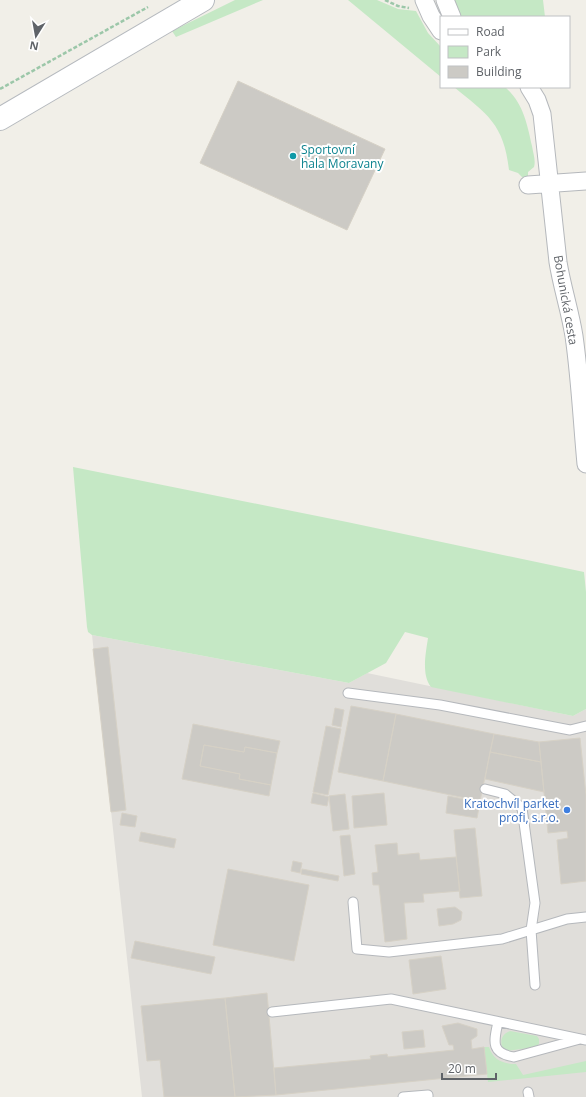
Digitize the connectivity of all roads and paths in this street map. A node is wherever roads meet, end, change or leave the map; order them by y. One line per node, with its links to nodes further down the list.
1 (203, 0): 10 (street)
2 (384, 0): 4 (path)
3 (445, 0): 6 (street)
4 (420, 3): 7 (street)
5 (154, 4): 9 (path)
6 (452, 16)
7 (440, 30)
8 (530, 88): 12 (street, Bohunická cesta)
9 (0, 89)
10 (0, 119)
11 (586, 181): 12 (street)
12 (550, 183): 13 (street); 14 (street, Bohunická cesta)
13 (528, 185)
14 (586, 464)
15 (348, 693): 16 (lane)
16 (586, 726)
17 (485, 789): 20 (lane)
18 (353, 902): 20 (lane)
19 (586, 917): 20 (lane)
20 (531, 930): 21 (lane)
21 (535, 985)
22 (272, 1012): 23 (lane)
23 (498, 1022): 24 (lane); 24 (lane)
24 (584, 1039)
25 (403, 1097): 26 (lane)
26 (428, 1097)

